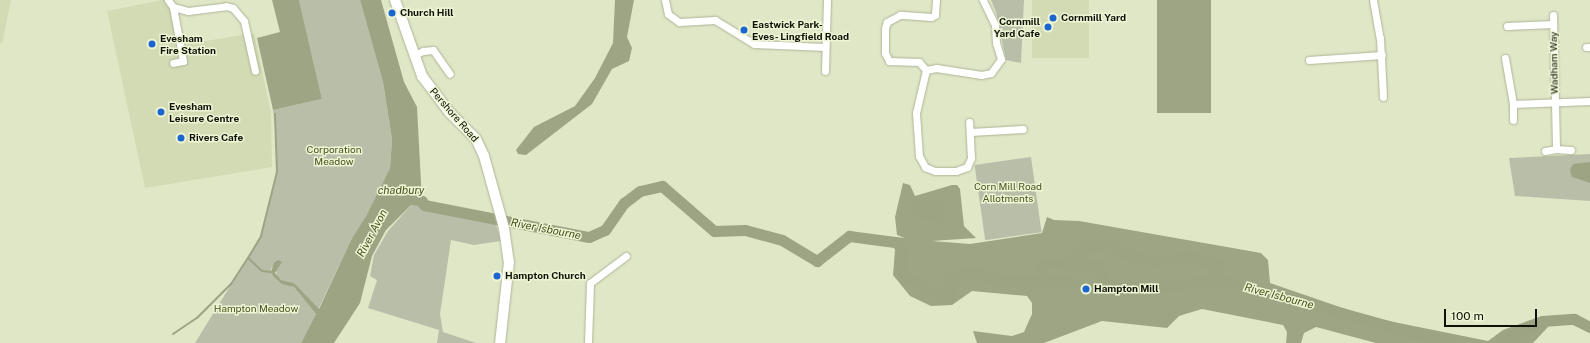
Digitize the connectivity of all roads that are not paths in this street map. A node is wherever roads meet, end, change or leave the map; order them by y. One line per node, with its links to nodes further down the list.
1 (168, 0): 8 (street)
2 (395, 0): 14 (main road, Pershore Road)
3 (665, 0): 12 (street)
4 (828, 0): 12 (street)
5 (936, 0): 18 (street)
6 (983, 0): 18 (street)
7 (1373, 0): 13 (street)
8 (173, 7): 17 (street); 19 (street)
9 (1553, 15): 10 (street, Wadham Way)
10 (1553, 24): 11 (street, Wadham Way); 24 (street, Wadham Way)
11 (1507, 26)
12 (825, 48): 20 (street)
13 (1382, 55): 16 (street); 22 (street)
14 (413, 56): 21 (street); 34 (main road, Pershore Road)
15 (1505, 58): 25 (street)
16 (1309, 60)
17 (173, 63)
18 (926, 70): 29 (street)
19 (255, 71)
20 (825, 71)
21 (450, 74)
22 (1383, 97)
23 (1590, 101): 24 (street)
24 (1554, 102): 25 (street); 30 (street, Wadham Way)
25 (1513, 104): 26 (street)
26 (1513, 120)
27 (969, 122): 29 (street)
28 (1023, 129): 29 (street)
29 (970, 132)
30 (1556, 148): 31 (street); 32 (street)
31 (1571, 150)
32 (1545, 151)
33 (626, 256): 35 (street)
34 (500, 343)
35 (588, 343)

